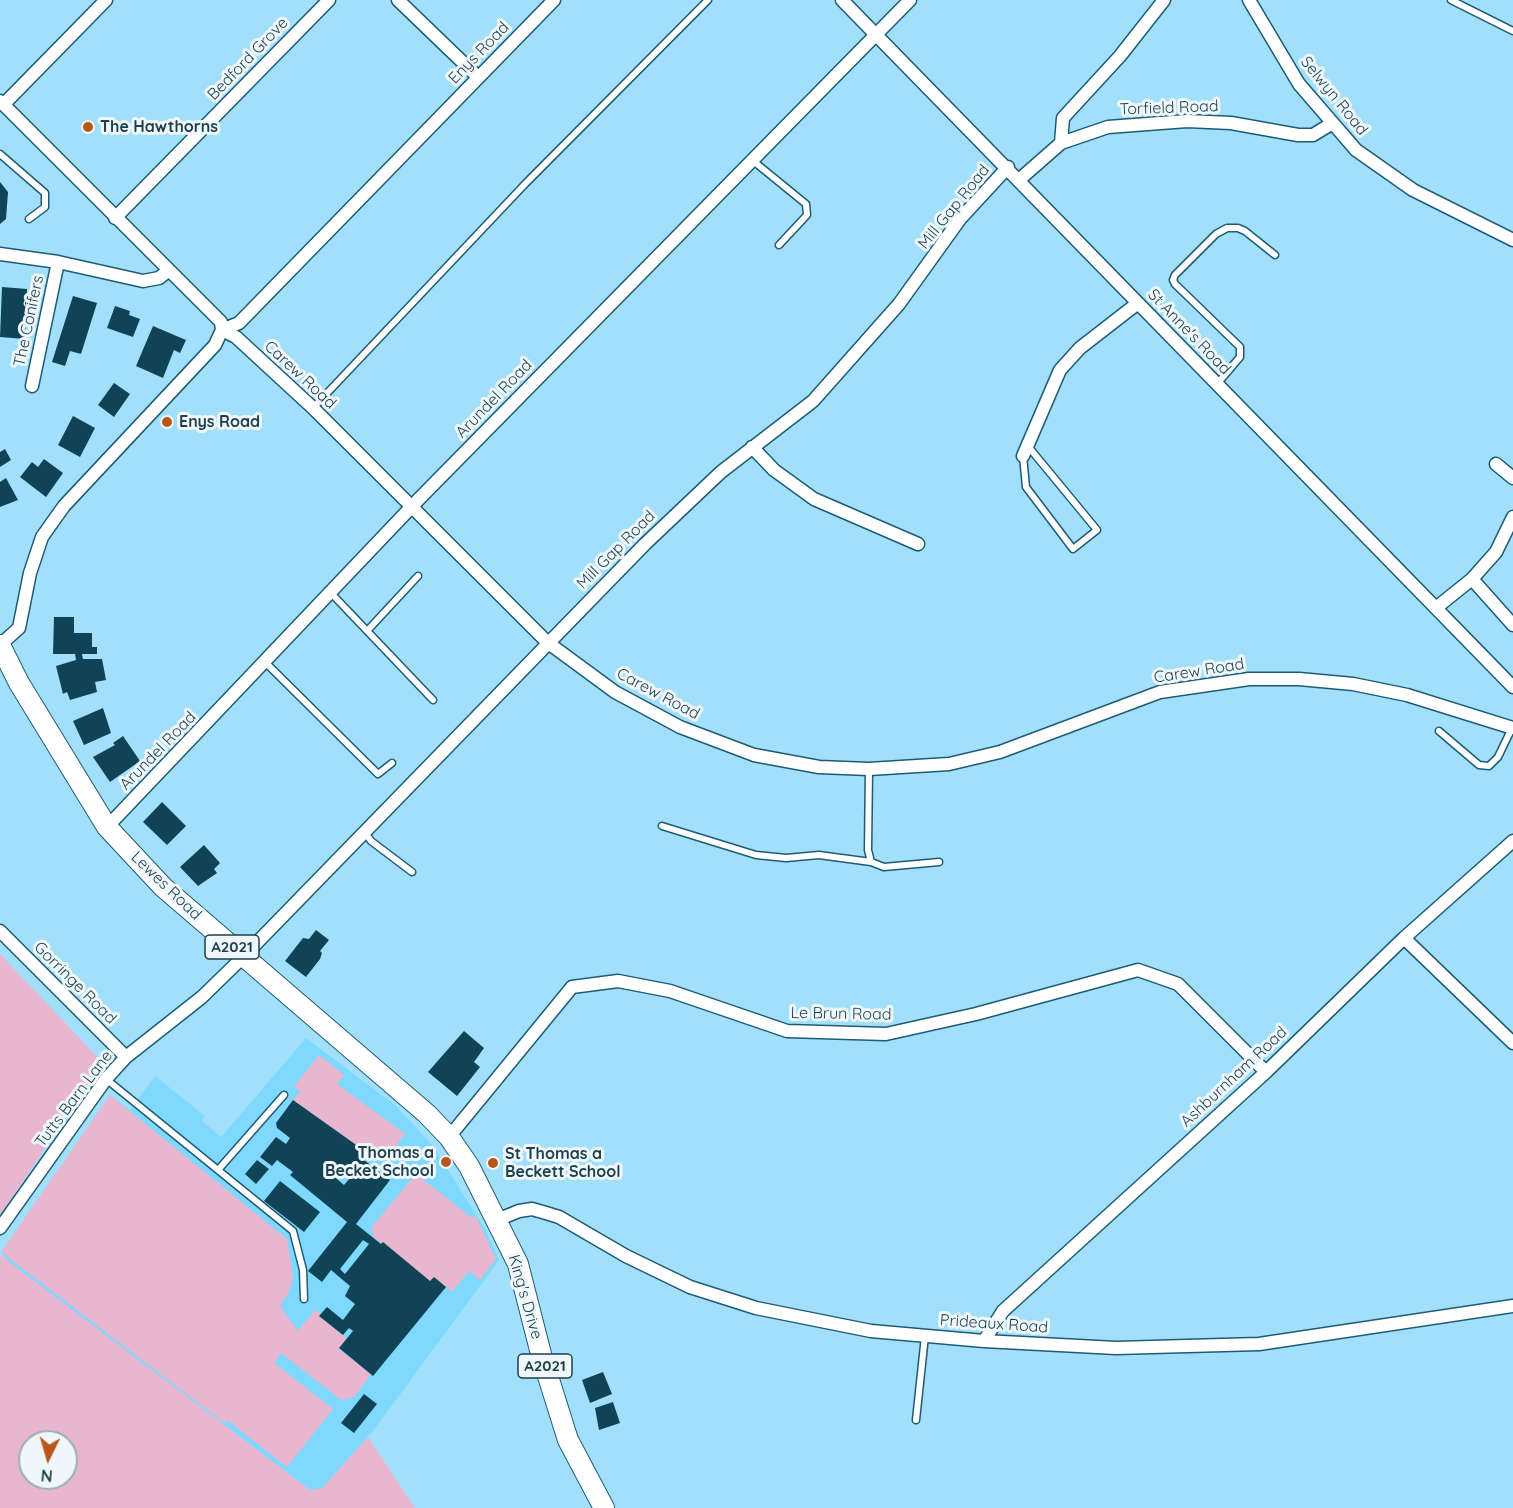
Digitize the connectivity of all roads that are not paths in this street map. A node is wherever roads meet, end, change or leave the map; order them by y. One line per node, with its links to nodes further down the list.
1 (106, 0): 14 (street)
2 (328, 0): 21 (street, Bedford Grove)
3 (399, 0): 13 (street)
4 (554, 0): 13 (street, Enys Road)
5 (708, 0): 33 (lane)
6 (842, 0): 12 (street, St Anne's Road)
7 (910, 0): 12 (street, Arundel Road)
8 (1164, 0): 16 (street)
9 (1249, 0): 15 (street, Selwyn Road)
10 (1451, 0): 11 (lane)
11 (1513, 31)
12 (876, 34): 18 (street, Arundel Road); 19 (street, St Anne's Road)
13 (478, 77): 30 (street, Enys Road)
14 (2, 102): 21 (street, Carew Road)
15 (1331, 124): 16 (street, Torfield Road); 23 (street, Selwyn Road)
16 (1061, 143): 20 (street, Torfield Road)
17 (0, 154): 22 (lane)
18 (752, 159): 24 (lane); 38 (street, Arundel Road)
19 (1008, 167): 20 (street, St Anne's Road); 34 (street, Mill Gap Road)
20 (1020, 179): 29 (street, St Anne's Road)
21 (115, 218): 28 (street, Carew Road)
22 (29, 219)
23 (1513, 240)
24 (779, 245)
25 (0, 254): 27 (street)
26 (1275, 255): 31 (lane)
27 (58, 262): 28 (street); 32 (street, The Conifers)
28 (168, 271): 30 (street, Carew Road)
29 (1138, 303): 31 (street, St Anne's Road); 35 (street)
30 (222, 330): 33 (street, Carew Road); 48 (street, Enys Road)
31 (1216, 384): 44 (street, St Anne's Road)
32 (32, 386)
33 (313, 408): 38 (street, Carew Road)
34 (752, 447): 40 (street); 47 (street, Mill Gap Road)
35 (1025, 450): 35 (lane)
36 (1496, 464): 37 (street)
37 (1513, 478)
38 (411, 508): 43 (street, Arundel Road); 47 (street, Carew Road)
39 (1513, 517): 42 (street)
40 (918, 544)
41 (418, 576): 46 (lane)
42 (1472, 579): 44 (street); 45 (street)
43 (329, 591): 46 (lane); 49 (street, Arundel Road)
44 (1437, 606): 50 (street, St Anne's Road)
45 (1513, 625)
46 (367, 631): 51 (lane)
47 (547, 642): 55 (street, Carew Road); 58 (street, Mill Gap Road)
48 (0, 645): 57 (main road, Lewes Road / A2021)
49 (265, 662): 54 (lane); 57 (street, Arundel Road)
50 (1513, 687)
51 (433, 700)
52 (1513, 728): 53 (lane); 55 (street, Carew Road)
53 (1439, 731)
54 (392, 763)
55 (869, 769): 60 (lane)
56 (662, 826): 60 (lane)
57 (107, 827): 65 (main road, Lewes Road / A2021)
58 (363, 830): 62 (lane); 65 (street, Mill Gap Road)
59 (1513, 842): 64 (street, Ashburnham Road)
60 (871, 862): 61 (lane)
61 (939, 862)
62 (412, 872)
63 (0, 931): 67 (street, Gorringe Road)
64 (1404, 938): 66 (street); 68 (street, Ashburnham Road)
65 (243, 957): 67 (street, Tutts Barn Lane); 71 (main road, Lewes Road / A2021)
66 (1513, 1043)
67 (126, 1057): 69 (street, Tutts Barn Lane)
68 (1266, 1072): 71 (street, Le Brun Road); 78 (street, Ashburnham Road)
69 (106, 1079): 72 (lane); 74 (street, Tutts Barn Lane)
70 (284, 1095): 72 (lane)
71 (449, 1137): 73 (main road, Lewes Road / A2021)
72 (218, 1170): 75 (lane)
73 (497, 1220): 77 (street, Prideaux Road); 80 (main road, King's Drive / A2021)
74 (0, 1228)
75 (304, 1299)
76 (1513, 1306): 78 (street, Prideaux Road)
77 (925, 1336): 78 (street, Prideaux Road); 79 (lane)
78 (984, 1341)
79 (916, 1420)
80 (603, 1508)

